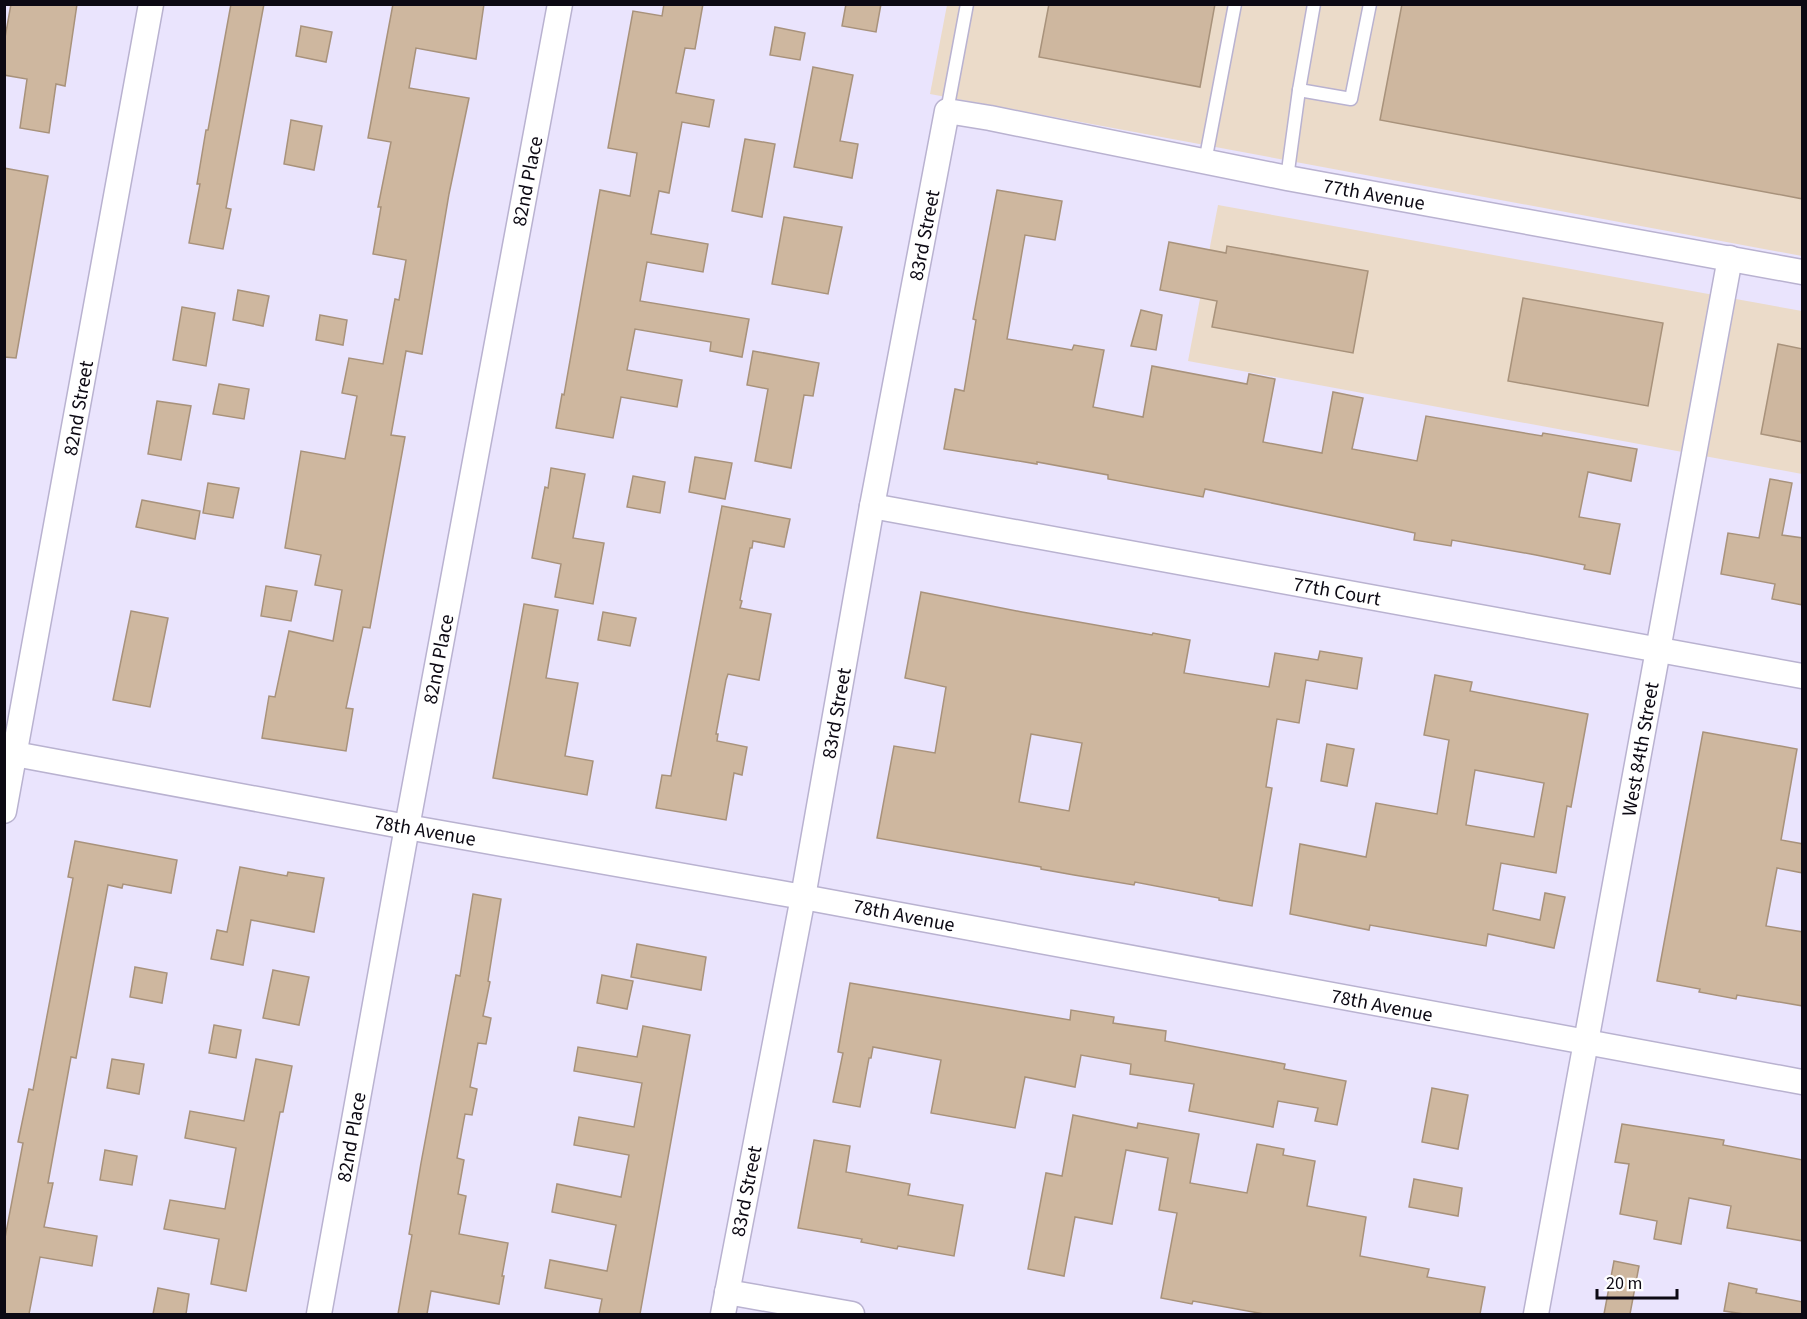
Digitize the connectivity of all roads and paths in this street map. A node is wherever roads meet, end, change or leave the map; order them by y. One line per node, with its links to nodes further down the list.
1 (151, 4): 16 (street, 82nd Street)
2 (560, 4): 18 (street, 82nd Place)
3 (967, 4): 8 (lane)
4 (1235, 4): 9 (lane)
5 (1314, 4): 7 (lane)
6 (1370, 4): 7 (lane)
7 (1299, 90): 10 (lane)
8 (947, 111): 9 (street, 77th Avenue); 13 (street, 83rd Street)
9 (1205, 162): 10 (street, 77th Avenue)
10 (1287, 178): 11 (street, 77th Avenue)
11 (1730, 258): 12 (street, 77th Avenue); 14 (street, West 84th Street)
12 (1803, 272)
13 (872, 506): 14 (street, 77th Court); 19 (street, 83rd Street)
14 (1658, 650): 15 (street, 77th Court); 20 (street, West 84th Street)
15 (1803, 676)
16 (10, 753): 17 (street, 82nd Street); 18 (street, 78th Avenue)
17 (4, 811)
18 (407, 827): 19 (street, 78th Avenue); 23 (street, 82nd Place)
19 (803, 897): 20 (street, 78th Avenue); 22 (street, 83rd Street)
20 (1586, 1043): 21 (street, 78th Avenue); 25 (street, West 84th Street)
21 (1803, 1082)
22 (725, 1303): 24 (street)
23 (319, 1314)
24 (852, 1314)
25 (1536, 1314)

